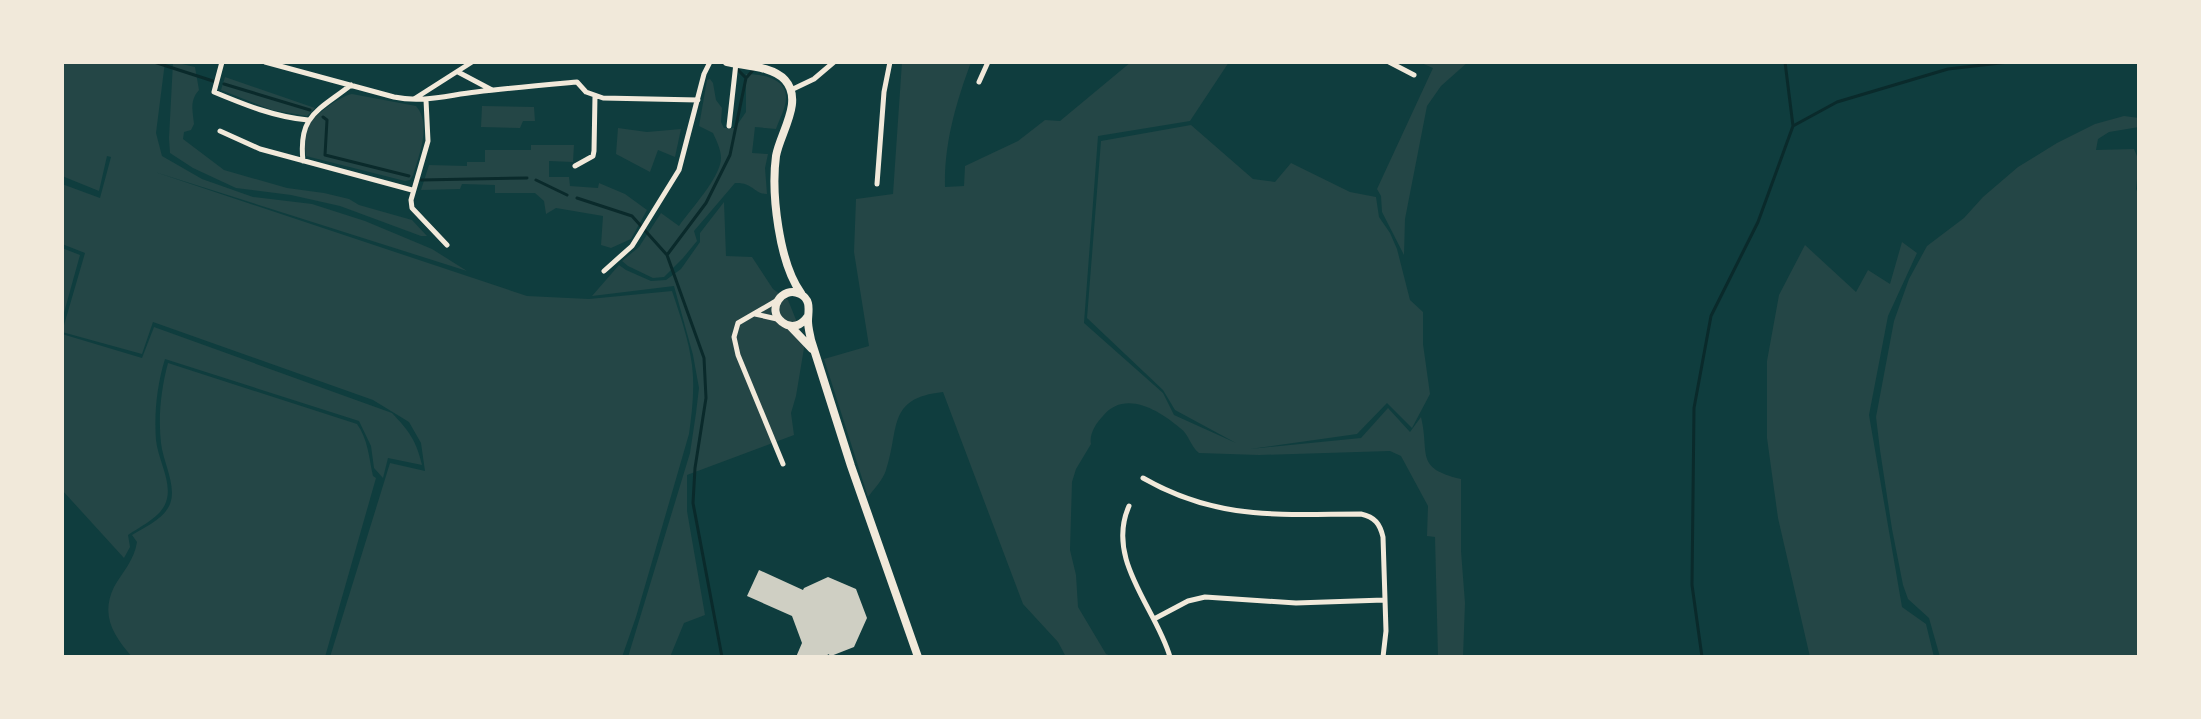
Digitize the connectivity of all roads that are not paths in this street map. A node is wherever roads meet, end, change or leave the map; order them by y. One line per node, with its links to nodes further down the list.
1 (222, 62): 20 (street)
2 (265, 62): 13 (street)
3 (472, 62): 10 (street)
4 (710, 62): 19 (street)
5 (834, 62): 14 (street)
6 (890, 62): 25 (street)
7 (988, 62): 12 (street)
8 (1389, 62): 11 (street)
9 (733, 63): 14 (main road); 21 (street)
10 (457, 71): 15 (street); 17 (street)
11 (1414, 75)
12 (979, 82)
13 (351, 85): 17 (street); 20 (street)
14 (791, 90): 28 (main road)
15 (493, 91): 16 (street); 18 (street)
16 (595, 96): 19 (street); 24 (street)
17 (413, 99): 18 (street)
18 (426, 100): 26 (street)
19 (698, 100): 29 (street)
20 (308, 120): 23 (street)
21 (729, 126)
22 (220, 131): 23 (street)
23 (303, 161): 26 (street)
24 (575, 166)
25 (877, 184)
26 (412, 190): 27 (street)
27 (447, 245)
28 (787, 263): 30 (main road); 31 (main road)
29 (604, 271)
30 (803, 296): 31 (main road); 33 (main road)
31 (780, 297): 32 (street); 34 (main road)
32 (754, 314): 34 (street); 37 (street)
33 (808, 316): 35 (main road); 36 (main road)
34 (779, 320): 35 (main road)
35 (790, 326): 36 (main road)
36 (818, 360): 42 (main road)
37 (783, 464)
38 (1143, 478): 40 (street)
39 (1129, 506): 41 (street)
40 (1384, 600): 41 (street); 44 (street)
41 (1154, 619): 43 (street)
42 (918, 657)
43 (1170, 657)
44 (1383, 657)

